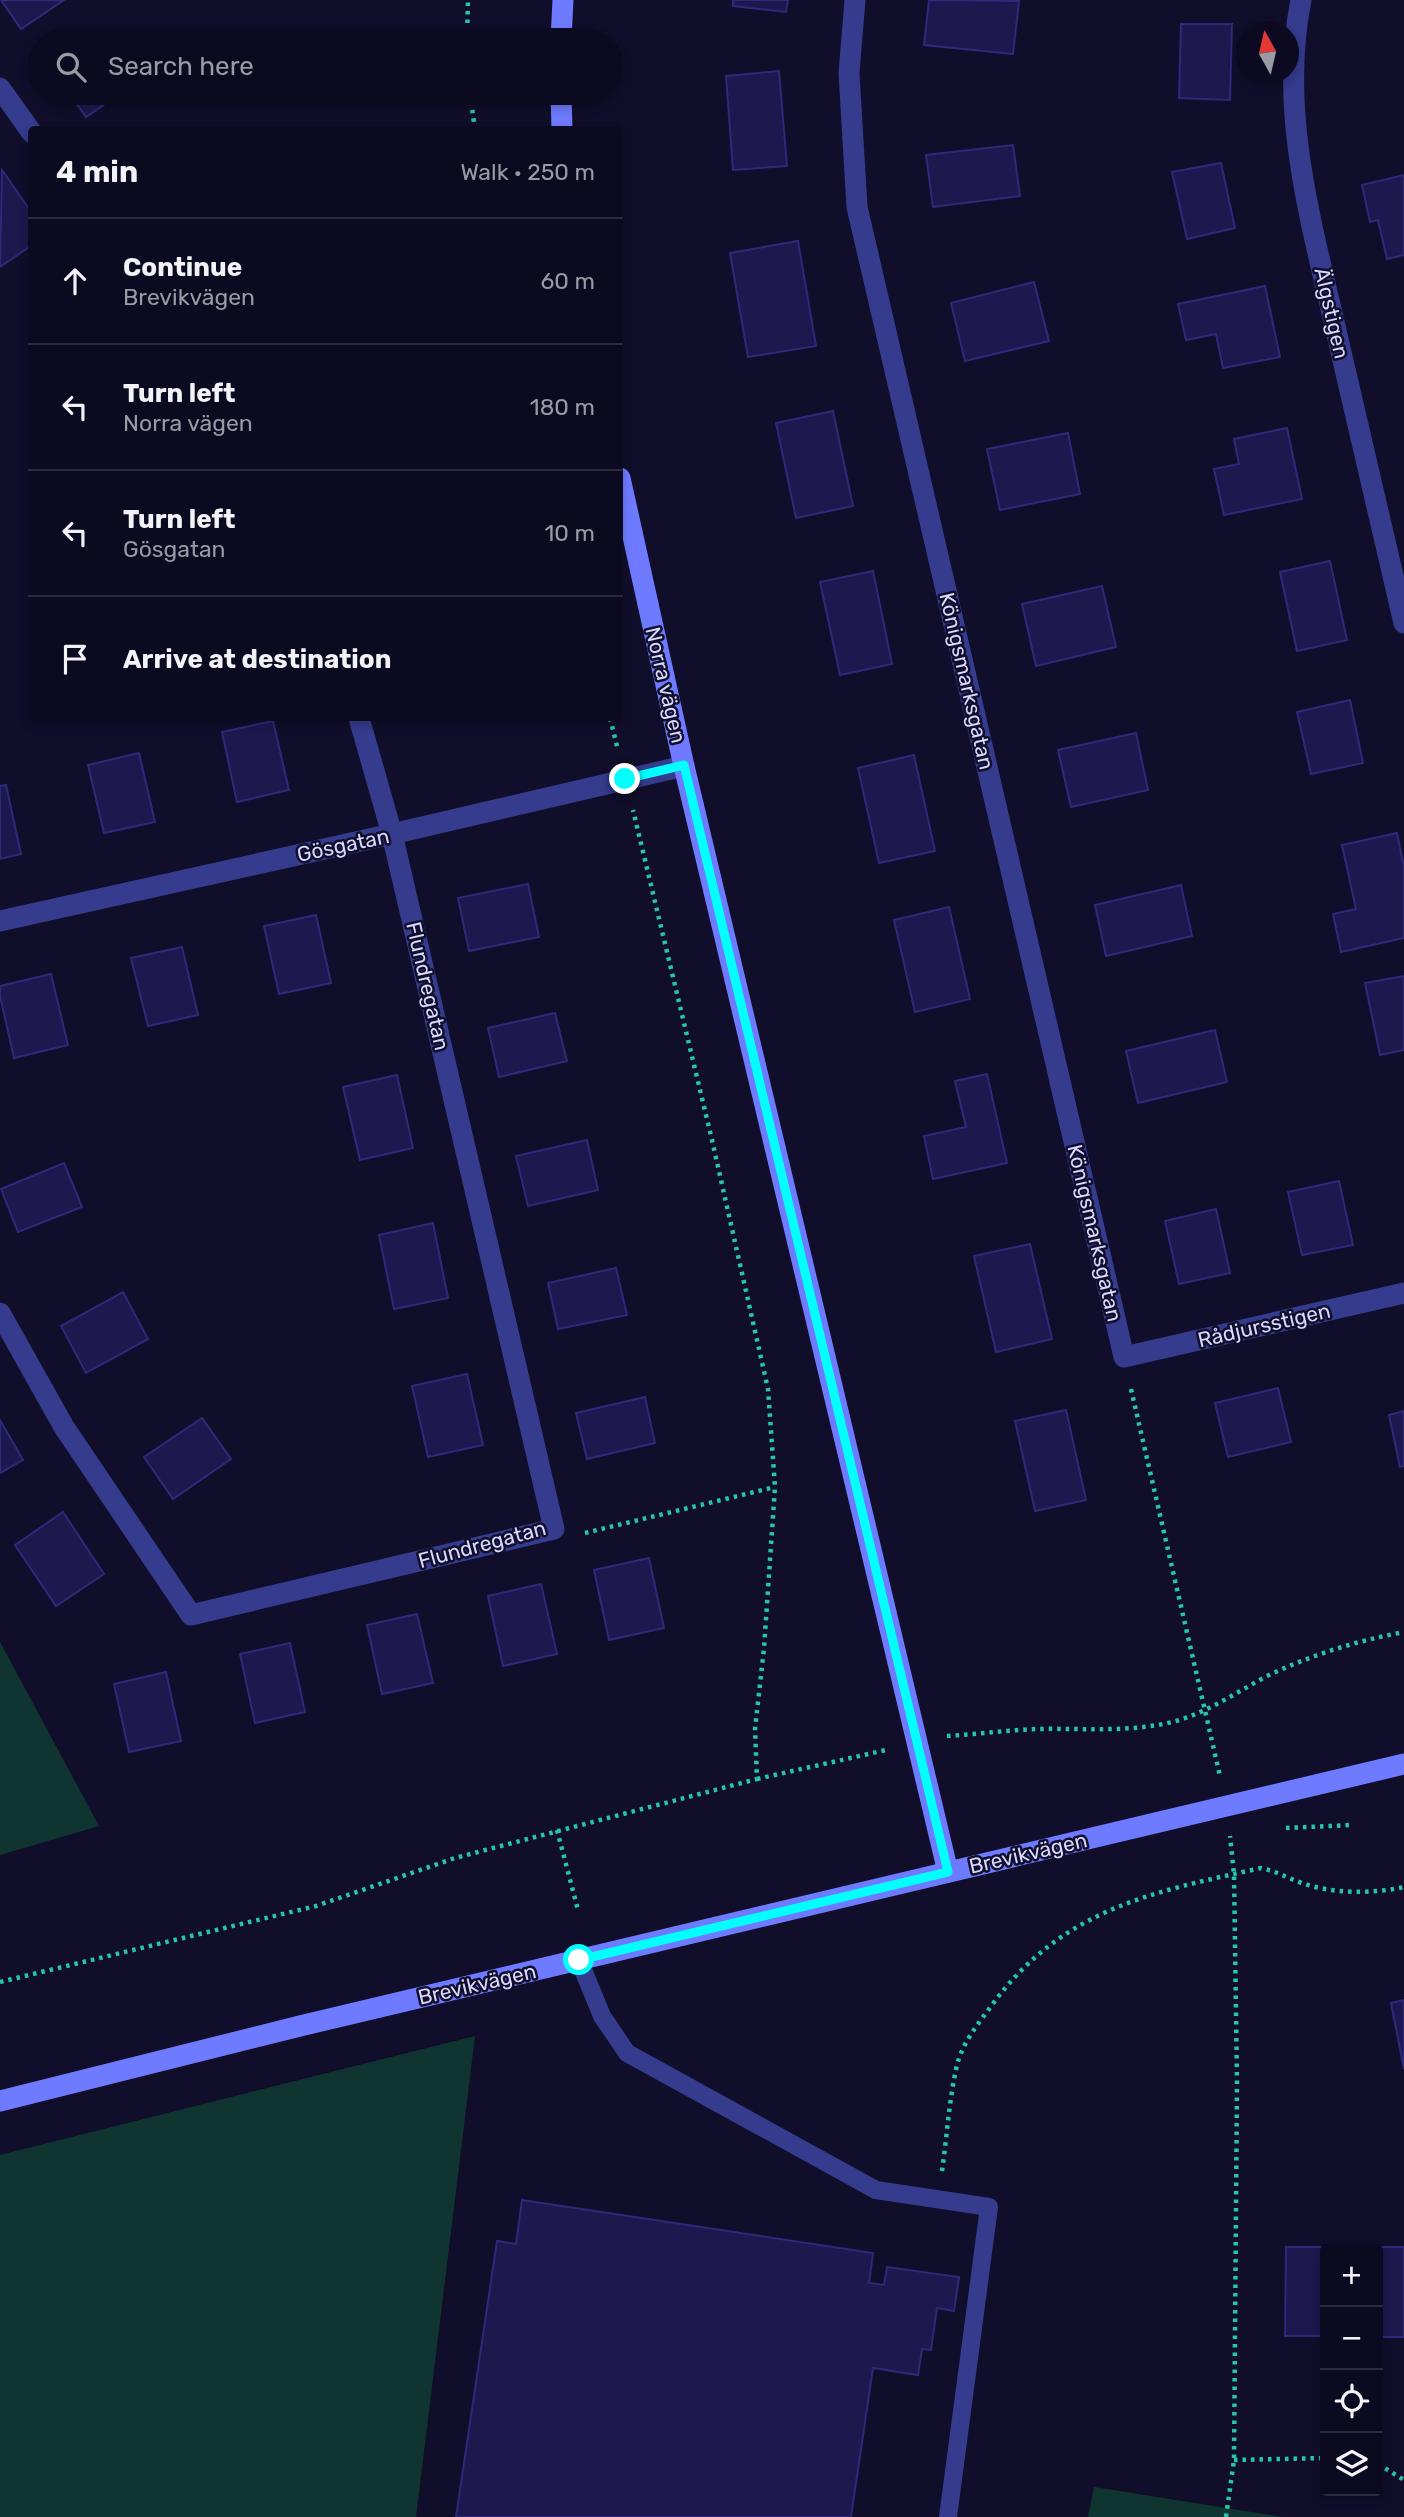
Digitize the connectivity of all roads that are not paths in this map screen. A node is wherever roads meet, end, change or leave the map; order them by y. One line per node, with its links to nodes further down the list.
1 (563, 0): 4 (street)
2 (855, 0): 17 (street, Königsmarksgatan)
3 (1301, 0): 10 (street, Älgstigen)
4 (562, 28)
5 (0, 88): 8 (street)
6 (561, 105): 7 (street)
7 (562, 126)
8 (28, 127)
9 (623, 491): 12 (street, Norra vägen)
10 (1404, 623)
11 (360, 721): 13 (street, Flundregatan)
12 (684, 765): 13 (street, Gösgatan); 19 (street, Norra vägen)
13 (393, 835): 14 (street, Gösgatan); 16 (street, Flundregatan)
14 (0, 921)
15 (1404, 1293): 17 (street, Rådjursstigen)
16 (0, 1313)
17 (1124, 1357)
18 (1404, 1764): 19 (street, Brevikvägen)
19 (948, 1872): 20 (street, Brevikvägen)
20 (579, 1960): 21 (street, Brevikvägen); 22 (lane)
21 (0, 2101)
22 (948, 2517)

